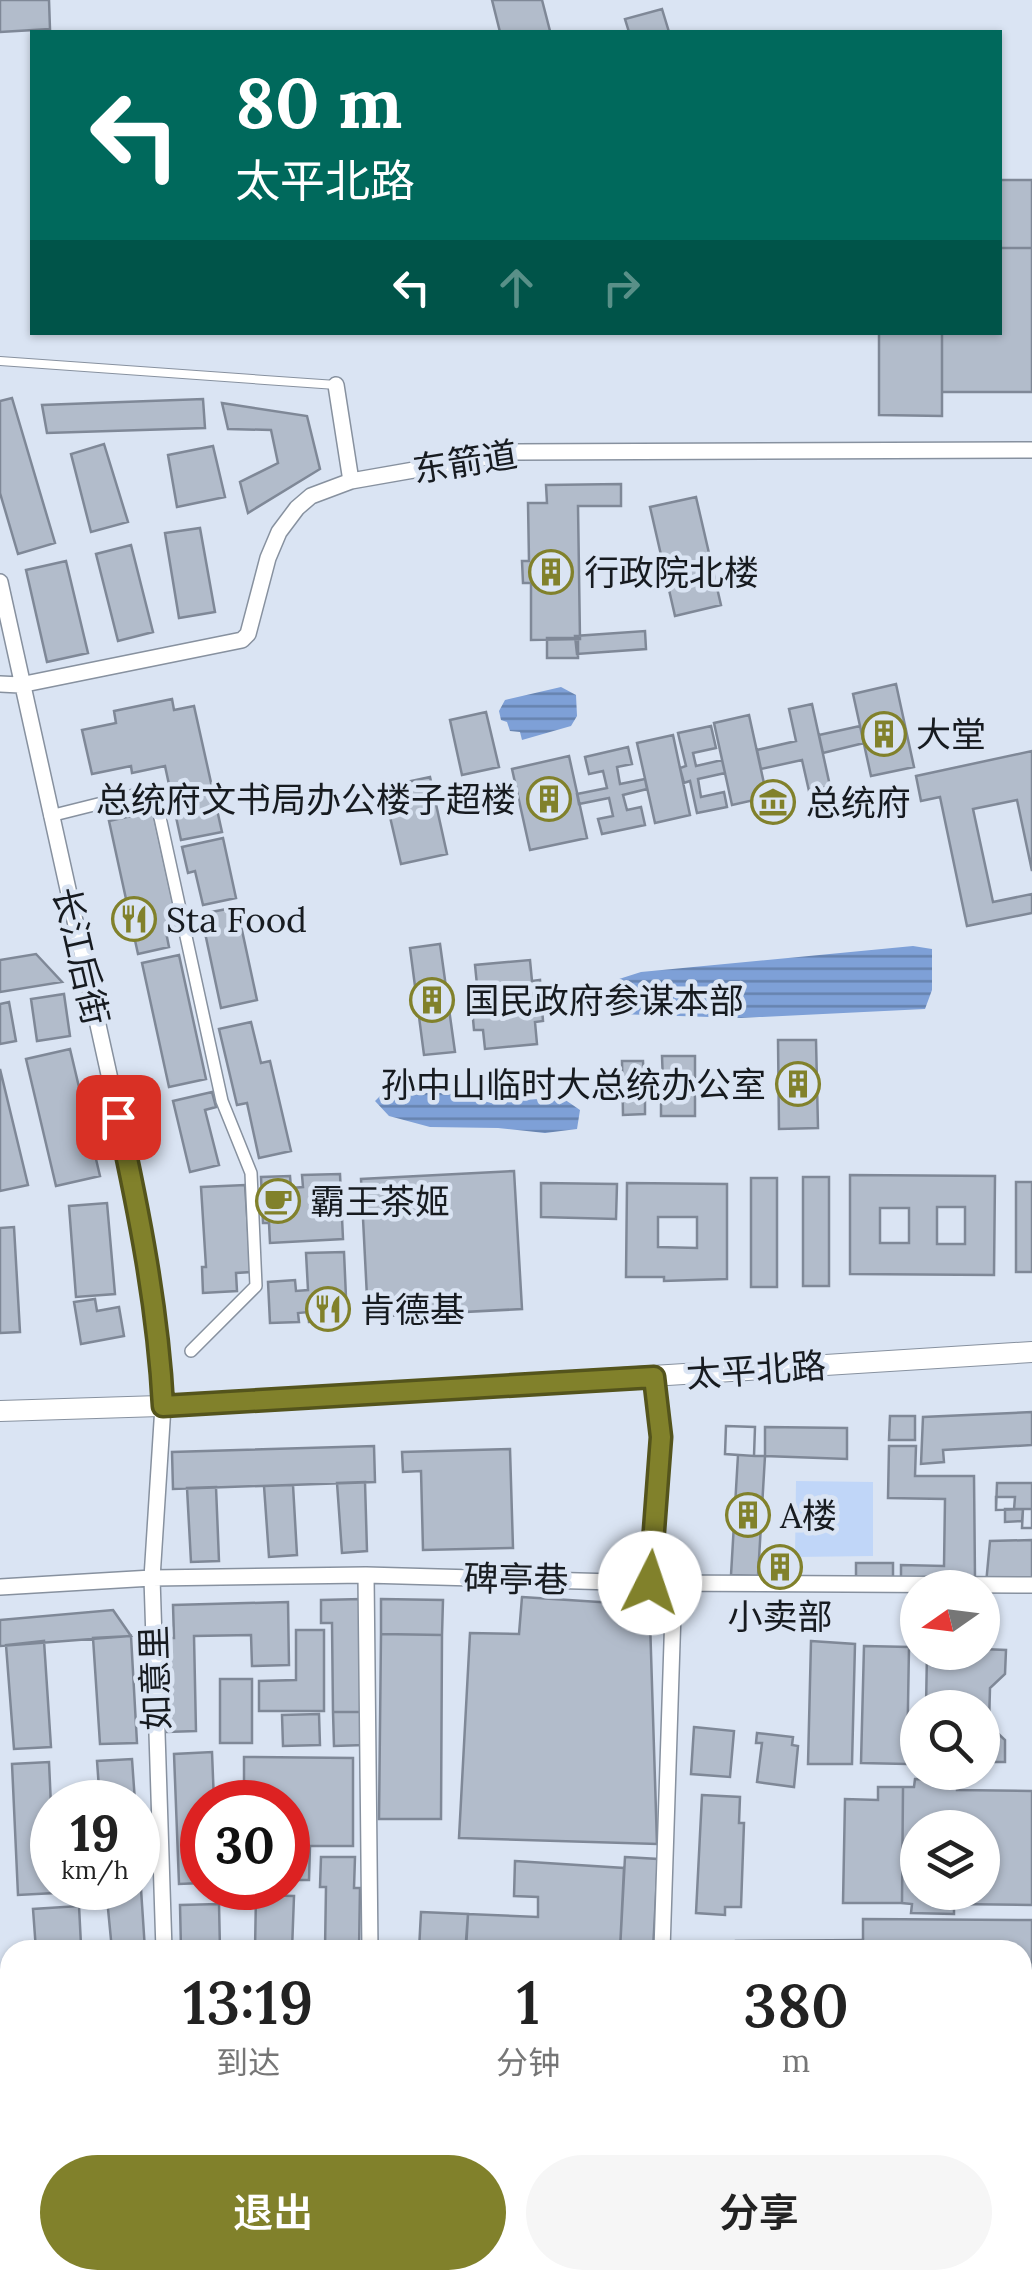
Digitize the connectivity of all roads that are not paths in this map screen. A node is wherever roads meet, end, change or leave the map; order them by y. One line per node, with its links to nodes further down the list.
1 (0, 361): 2 (lane)
2 (336, 385): 4 (street)
3 (1032, 450): 4 (street, 东箭道)
4 (352, 481): 7 (street, 东箭道)
5 (0, 582): 7 (street, 长江后街)
6 (0, 684): 7 (street, 东箭道)
7 (20, 684): 8 (street, 长江后街)
8 (50, 816): 9 (street); 12 (street, 长江后街)
9 (191, 1351)
10 (1032, 1352): 11 (main road, 太平北路)
11 (654, 1377): 12 (main road, 太平北路); 17 (street)
12 (163, 1406): 13 (main road, 太平北路); 15 (street, 如意里)
13 (0, 1412)
14 (366, 1575): 15 (street, 碑亭巷); 17 (street, 碑亭巷); 21 (street)
15 (152, 1578): 19 (street, 碑亭巷); 20 (street, 如意里)
16 (674, 1582): 17 (street, 碑亭巷); 18 (street, 碑亭巷); 22 (street)
17 (650, 1583)
18 (1032, 1585)
19 (0, 1587)
20 (164, 1940)
21 (370, 1940)
22 (662, 1940)

